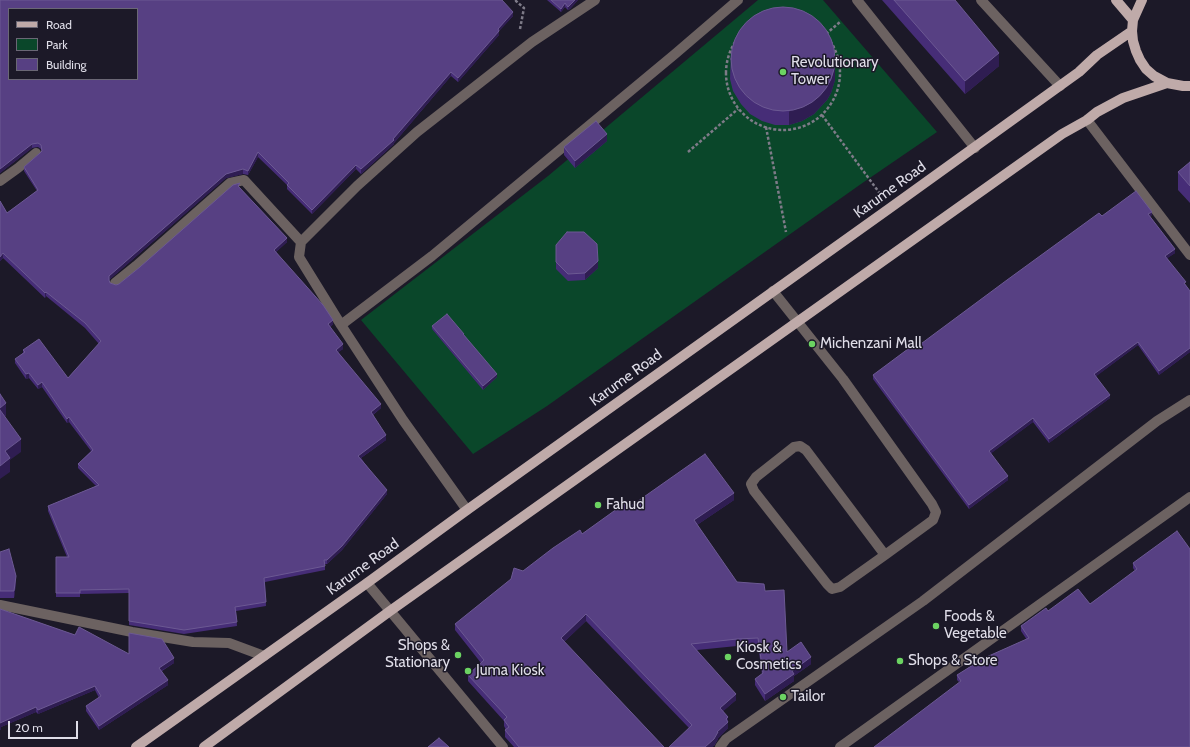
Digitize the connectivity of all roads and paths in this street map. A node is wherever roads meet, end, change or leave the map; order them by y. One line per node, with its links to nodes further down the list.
1 (516, 0): 12 (path)
2 (596, 0): 12 (street)
3 (738, 0): 31 (street)
4 (857, 0): 20 (street)
5 (981, 0): 14 (street)
6 (1116, 0): 8 (main road)
7 (1142, 0): 8 (main road)
8 (1133, 20): 10 (main road)
9 (840, 22): 11 (path)
10 (1132, 31): 13 (main road); 14 (main road, Karume Road)
11 (826, 34): 16 (path); 17 (path)
12 (532, 42): 26 (street)
13 (1167, 83): 15 (main road); 18 (main road)
14 (1060, 86): 20 (main road, Karume Road)
15 (1190, 86)
16 (738, 109): 19 (path); 21 (path)
17 (822, 115): 19 (path); 24 (path)
18 (1087, 120): 27 (street); 30 (main road)
19 (766, 126): 25 (path)
20 (975, 148): 24 (main road, Karume Road)
21 (688, 152)
22 (36, 153): 23 (street)
23 (0, 181)
24 (890, 208): 29 (main road, Karume Road)
25 (786, 232)
26 (301, 242): 28 (street); 31 (street)
27 (1190, 255)
28 (115, 282)
29 (774, 291): 30 (street); 34 (main road, Karume Road)
30 (798, 322): 35 (street); 38 (main road)
31 (341, 325): 34 (street)
32 (1190, 400): 43 (street)
33 (1190, 497): 44 (street)
34 (467, 510): 36 (main road, Karume Road)
35 (885, 555): 35 (street)
36 (367, 583): 38 (street); 39 (main road, Karume Road)
37 (0, 605): 39 (street)
38 (390, 611): 41 (main road); 42 (street)
39 (264, 656): 40 (main road, Karume Road)
40 (136, 747)
41 (204, 747)
42 (503, 747)
43 (720, 747)
44 (840, 747)

